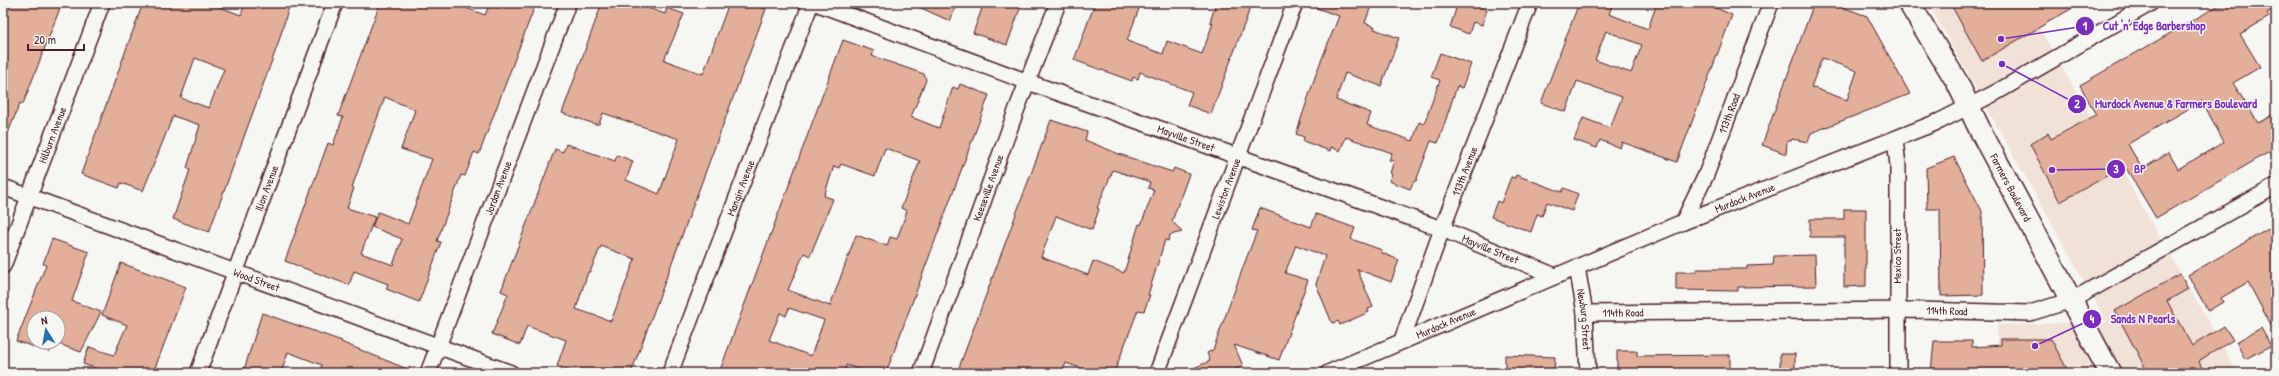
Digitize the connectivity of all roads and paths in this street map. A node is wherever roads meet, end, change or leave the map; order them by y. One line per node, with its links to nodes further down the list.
1 (102, 3): 18 (street, Hilburn Avenue)
2 (335, 3): 23 (street, Ilion Avenue)
3 (568, 3): 29 (street, Jordan Avenue)
4 (811, 3): 33 (street, Mangin Avenue)
5 (816, 3): 12 (street, Mayville Street)
6 (1058, 3): 12 (street, Keeseville Avenue)
7 (1295, 3): 15 (street, Lewiston Avenue)
8 (1530, 3): 20 (street, 113th Avenue)
9 (1772, 3): 19 (street, 113th Road)
10 (1908, 3): 13 (main road, Farmers Boulevard)
11 (2151, 3): 13 (street, Murdock Avenue)
12 (1028, 82): 15 (street, Mayville Street); 34 (street, Keeseville Avenue)
13 (1968, 106): 14 (street, Murdock Avenue); 25 (main road, Farmers Boulevard)
14 (1895, 139): 19 (street, Murdock Avenue); 26 (street, Mexico Street)
15 (1238, 156): 20 (street, Mayville Street); 35 (street, Lewiston Avenue)
16 (2276, 186): 25 (street, 114th Road)
17 (3, 187): 18 (street, Wood Street)
18 (29, 197): 21 (street, Hilburn Avenue); 23 (street, Wood Street)
19 (1683, 222): 22 (street, Murdock Avenue)
20 (1442, 229): 24 (street, Mayville Street); 28 (street, 113th Avenue)
21 (3, 266)
22 (1577, 267): 24 (street, Murdock Avenue); 27 (street, Newburg Street)
23 (236, 272): 29 (street, Wood Street); 30 (street, Ilion Avenue)
24 (1555, 276): 28 (street, Murdock Avenue)
25 (2072, 300): 26 (street, 114th Road); 39 (main road, Farmers Boulevard)
26 (1897, 311): 27 (street, 114th Road); 38 (street, Mexico Street)
27 (1586, 313): 37 (street, Newburg Street)
28 (1402, 340): 36 (street, Murdock Avenue)
29 (438, 347): 31 (street, Jordan Avenue); 32 (street, Wood Street)
30 (198, 373)
31 (428, 373)
32 (511, 373)
33 (670, 373)
34 (921, 373)
35 (1157, 373)
36 (1328, 373)
37 (1588, 373)
38 (1898, 373)
39 (2110, 373)

